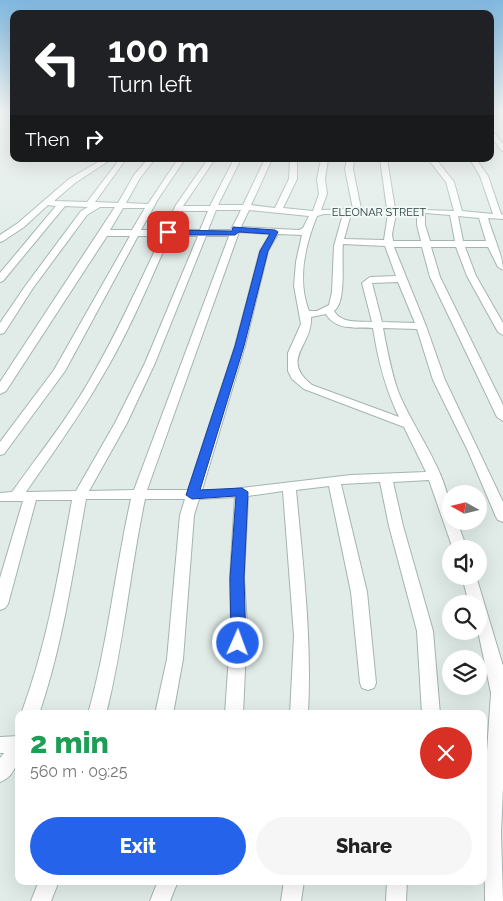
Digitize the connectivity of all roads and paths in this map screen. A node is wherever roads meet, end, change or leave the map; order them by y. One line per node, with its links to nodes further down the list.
1 (103, 162): 14 (street)
2 (121, 162): 16 (street)
3 (150, 162): 17 (street)
4 (179, 162): 18 (street)
5 (209, 162): 21 (street)
6 (235, 162): 19 (street)
7 (267, 162): 20 (street)
8 (294, 162): 22 (street)
9 (324, 162): 26 (street)
10 (350, 162): 24 (street)
11 (384, 162): 25 (street)
12 (434, 162): 27 (street)
13 (475, 162): 29 (street)
14 (48, 203): 15 (street); 37 (street)
15 (62, 204): 16 (street); 45 (street)
16 (94, 205): 17 (street); 50 (street)
17 (120, 206): 18 (street); 32 (street)
18 (150, 206): 33 (street)
19 (213, 207): 20 (street); 21 (street); 35 (street)
20 (245, 207): 22 (street); 31 (street)
21 (179, 209): 34 (street)
22 (278, 210): 26 (street)
23 (421, 211): 25 (street, ELEONAR STREET); 27 (street, ELEONAR STREET); 41 (street)
24 (353, 212): 25 (street, ELEONAR STREET); 26 (street, ELEONAR STREET); 38 (street)
25 (392, 213): 40 (street)
26 (315, 214): 30 (street, ELEONAR STREET)
27 (456, 214): 28 (street, ELEONAR STREET); 39 (street)
28 (483, 216): 29 (street, ELEONAR STREET); 42 (street)
29 (500, 217)
30 (307, 230): 36 (street); 47 (street, ELEONAR STREET)
31 (235, 231): 35 (street); 36 (street); 62 (street)
32 (104, 232): 33 (street); 52 (street)
33 (136, 232): 34 (street); 55 (street)
34 (168, 232): 35 (street); 64 (street)
35 (203, 232): 61 (street)
36 (275, 232): 63 (street)
37 (0, 238)
38 (340, 241): 40 (street); 46 (street)
39 (460, 243): 41 (street); 42 (street); 51 (street)
40 (388, 244): 41 (street); 44 (street)
41 (425, 244): 53 (street)
42 (492, 244): 43 (street)
43 (503, 267)
44 (401, 279): 48 (street); 49 (street)
45 (0, 280)
46 (329, 311): 47 (street); 48 (street)
47 (306, 314): 54 (street)
48 (378, 326): 49 (street); 54 (street)
49 (421, 326): 67 (street)
50 (0, 331)
51 (503, 332)
52 (0, 391)
53 (503, 417)
54 (409, 425): 56 (street)
55 (0, 452)
56 (434, 476): 57 (street); 68 (street)
57 (386, 478): 58 (street); 77 (street)
58 (334, 481): 59 (street); 71 (street)
59 (289, 487): 60 (street); 76 (street)
60 (242, 492): 63 (street); 75 (street)
61 (80, 494): 62 (street); 65 (street); 72 (street)
62 (139, 495): 63 (street); 73 (street)
63 (192, 495): 74 (street)
64 (16, 496): 65 (street); 66 (street)
65 (31, 496): 69 (street)
66 (0, 497)
67 (503, 517)
68 (457, 540)
69 (0, 604)
70 (487, 633): 90 (street)
71 (368, 683)
72 (31, 710)
73 (98, 710)
74 (165, 710)
75 (234, 710)
76 (299, 710)
77 (431, 710)
78 (0, 745): 79 (street)
79 (15, 745)
80 (15, 751): 81 (street)
81 (0, 774)
82 (47, 885): 86 (street)
83 (166, 885): 87 (street)
84 (293, 885): 88 (street)
85 (397, 885): 89 (street)
86 (41, 901)
87 (160, 901)
88 (291, 901)
89 (396, 901)
90 (495, 901)

